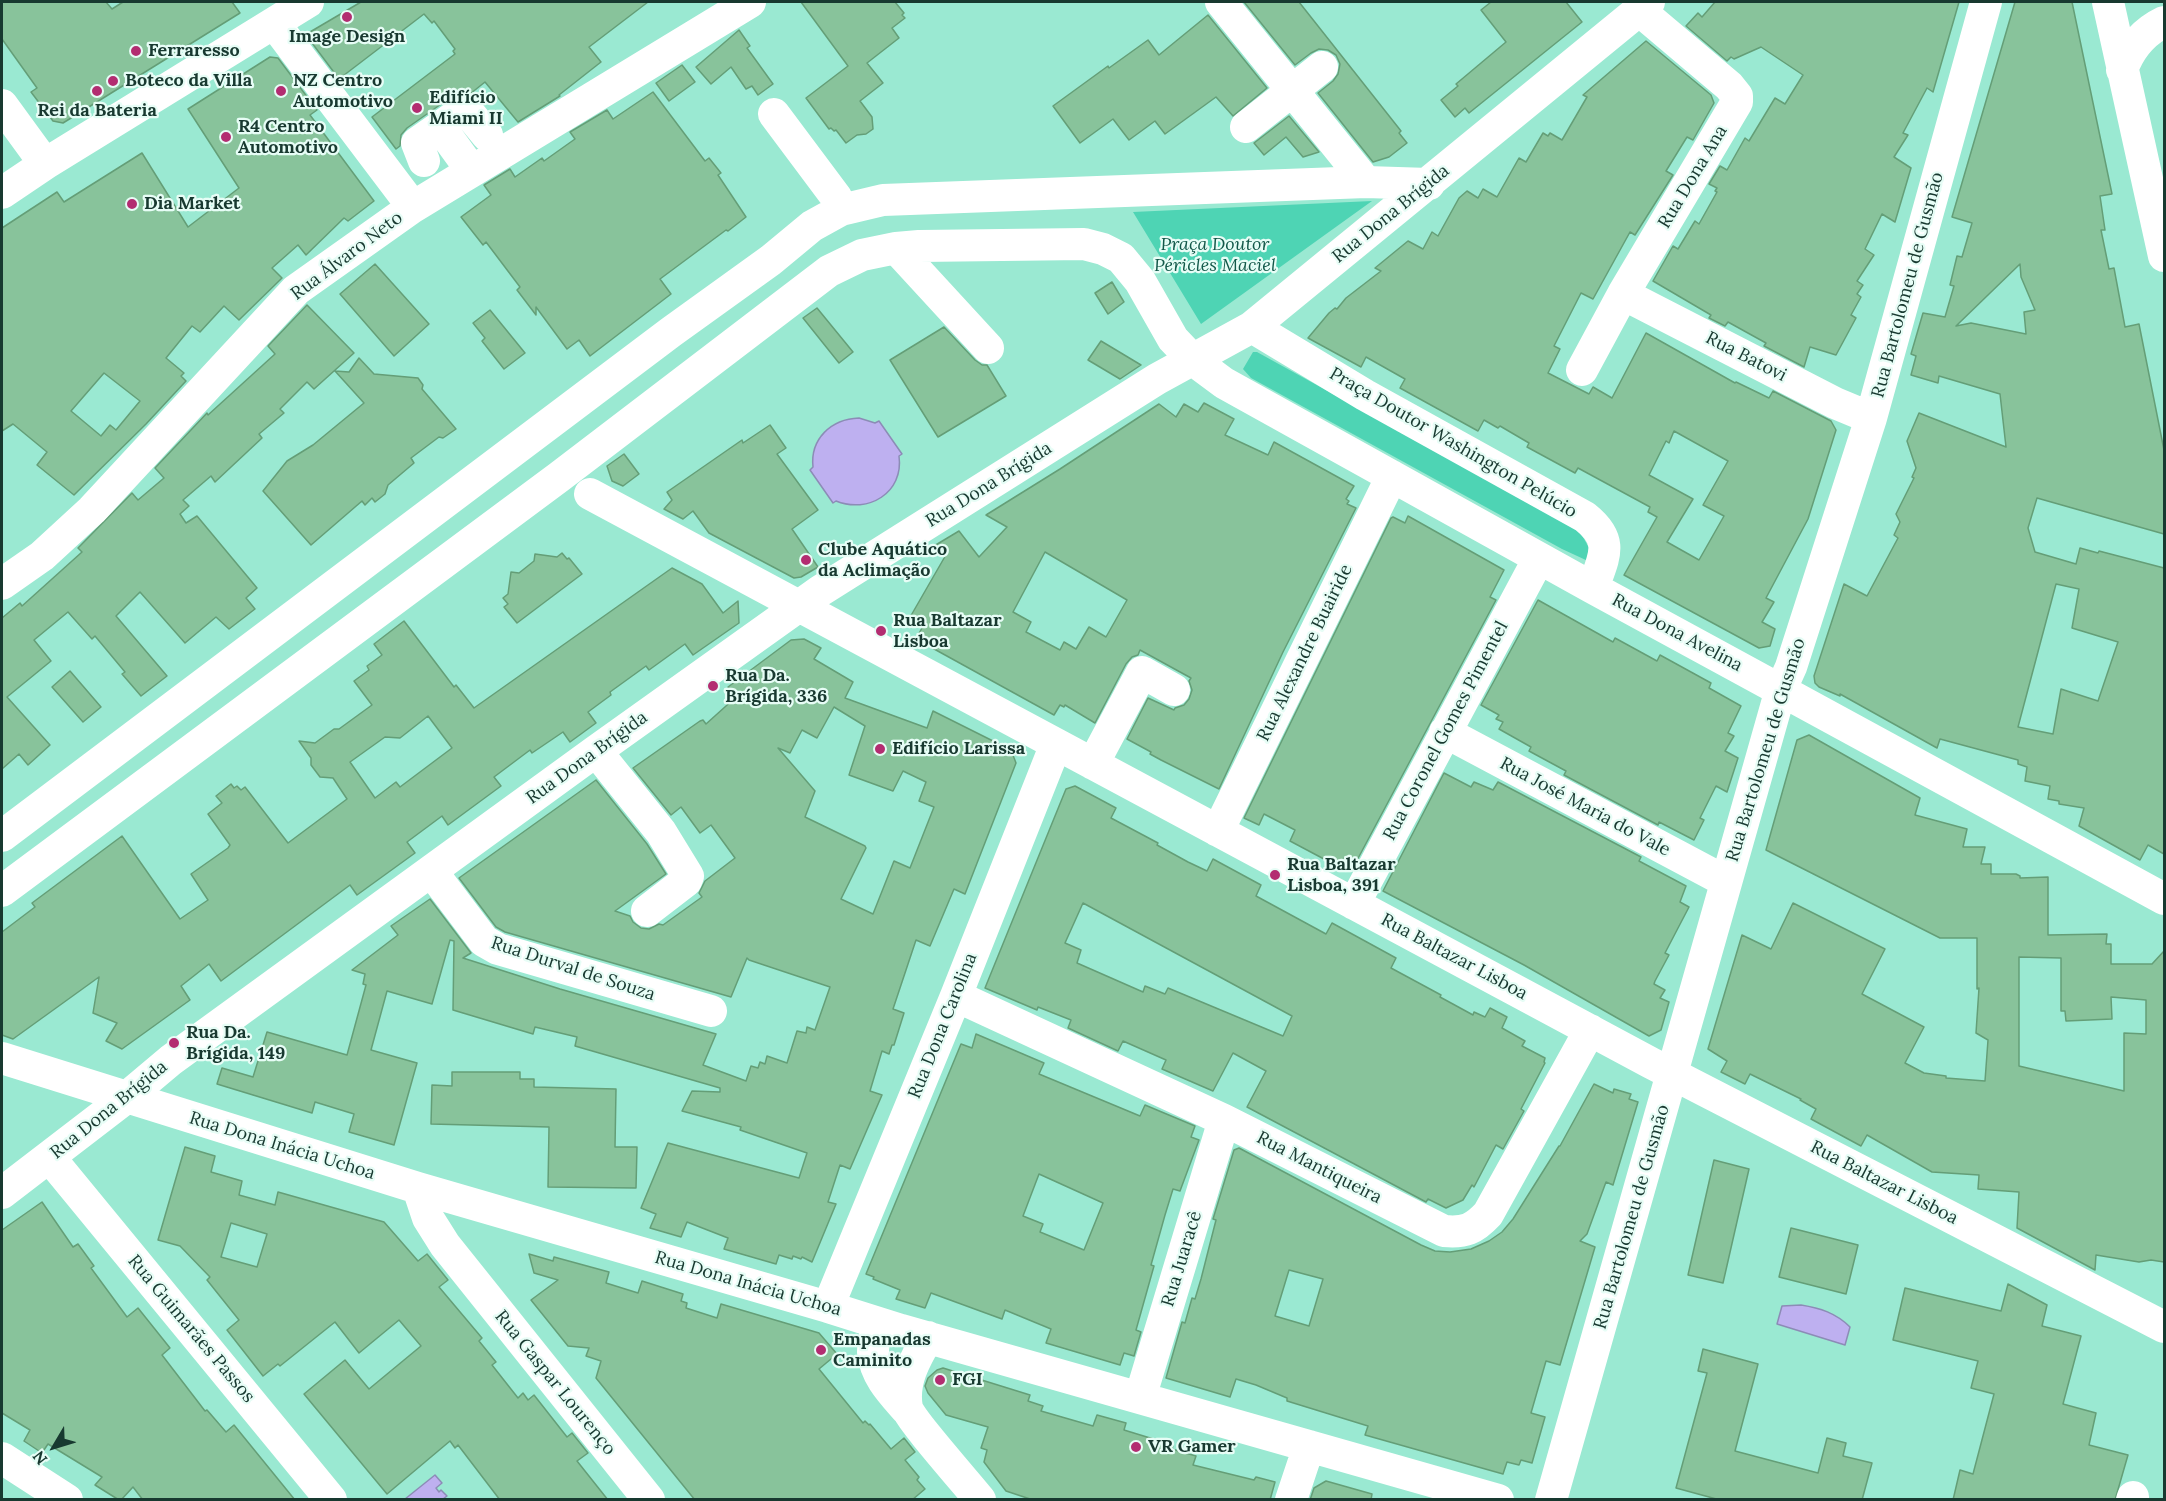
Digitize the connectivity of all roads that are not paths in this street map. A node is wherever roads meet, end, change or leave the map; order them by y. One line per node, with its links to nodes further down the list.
1 (308, 2): 10 (street)
2 (750, 2): 21 (street, Rua Álvaro Neto)
3 (1221, 2): 13 (street)
4 (1986, 2): 34 (street, Rua Bartolomeu de Gusmão)
5 (2108, 2): 12 (street)
6 (2151, 2): 8 (street)
7 (1644, 6): 23 (street, Rua Dona Brígida); 29 (street, Rua Dona Ana)
8 (2164, 10)
9 (2164, 22): 12 (street)
10 (274, 23): 20 (street); 25 (street)
11 (1322, 67): 13 (street)
12 (2122, 70): 28 (street)
13 (1293, 90): 17 (street); 22 (street)
14 (2, 105): 20 (street)
15 (774, 114): 26 (street)
16 (441, 127): 18 (street); 19 (street); 21 (street)
17 (1246, 127)
18 (487, 135)
19 (424, 161)
20 (45, 164): 24 (street)
21 (472, 171): 25 (street, Rua Álvaro Neto)
22 (1366, 182): 23 (street); 26 (street)
23 (1429, 184): 30 (street, Rua Dona Brígida)
24 (2, 193)
25 (413, 207): 38 (street, Rua Álvaro Neto)
26 (841, 210): 48 (street)
27 (896, 248): 31 (street); 32 (street, Rua Dona Avelina); 51 (street, Rua Dona Avelina)
28 (2164, 256)
29 (1623, 294): 33 (street, Rua Dona Ana); 34 (street, Rua Batovi)
30 (1252, 327): 32 (street, Rua Dona Brígida); 39 (street, Praça Doutor Washington Pelúcio)
31 (988, 348)
32 (1193, 360): 35 (street, Rua Dona Avelina); 40 (street, Rua Dona Brígida)
33 (1582, 370)
34 (1871, 418): 41 (street, Rua Bartolomeu de Gusmão)
35 (1392, 476): 37 (street, Rua Dona Avelina); 47 (street, Rua Alexandre Buairide)
36 (590, 494): 40 (street, Rua Baltazar Lisboa)
37 (1539, 558): 39 (street, Rua Dona Avelina); 43 (street, Rua Coronel Gomes Pimentel)
38 (2, 584)
39 (1593, 588): 41 (street, Rua Dona Avelina)
40 (798, 606): 44 (street, Rua Baltazar Lisboa); 45 (street, Rua Dona Brígida)
41 (1781, 689): 50 (street, Rua Bartolomeu de Gusmão); 52 (street, Rua Dona Avelina)
42 (1174, 690): 46 (street)
43 (1445, 732): 50 (street, Rua José Maria do Vale); 53 (street, Rua Coronel Gomes Pimentel)
44 (1056, 744): 46 (street, Rua Baltazar Lisboa); 55 (street, Rua Dona Carolina)
45 (596, 751): 49 (street, Rua Dona Brígida); 54 (street)
46 (1092, 764): 47 (street, Rua Baltazar Lisboa)
47 (1218, 831): 53 (street, Rua Baltazar Lisboa)
48 (2, 836)
49 (432, 872): 56 (street, Rua Durval de Souza); 60 (street, Rua Dona Brígida)
50 (1725, 881): 59 (street, Rua Bartolomeu de Gusmão)
51 (2, 891)
52 (2164, 899)
53 (1354, 904): 57 (street, Rua Baltazar Lisboa)
54 (647, 911)
55 (956, 996): 61 (street, Rua Mantiqueira); 67 (street, Rua Dona Carolina)
56 (711, 1011)
57 (1590, 1030): 59 (street, Rua Baltazar Lisboa); 61 (street, Rua Mantiqueira)
58 (2, 1058): 60 (street, Rua Dona Inácia Uchoa)
59 (1672, 1074): 69 (street, Rua Baltazar Lisboa); 81 (street, Rua Bartolomeu de Gusmão)
60 (127, 1097): 62 (street, Rua Dona Brígida); 63 (street, Rua Dona Inácia Uchoa)
61 (1224, 1120): 71 (street, Rua Juaracê)
62 (50, 1158): 64 (street, Rua Dona Brígida); 76 (street, Rua Guimarães Passos)
63 (418, 1188): 65 (street, Rua Dona Inácia Uchoa); 66 (street, Rua Gaspar Lourenço)
64 (2, 1193)
65 (473, 1204): 66 (street); 67 (street, Rua Dona Inácia Uchoa)
66 (461, 1266): 77 (street, Rua Gaspar Lourenço)
67 (828, 1307): 68 (street, Rua Dona Inácia Uchoa)
68 (877, 1323): 70 (street, Rua Dona Inácia Uchoa); 72 (street)
69 (2164, 1327)
70 (928, 1337): 71 (street, Rua Dona Inácia Uchoa); 72 (street)
71 (1140, 1398): 73 (street, Rua Dona Inácia Uchoa)
72 (907, 1410): 78 (street)
73 (1309, 1446): 79 (street); 80 (street, Rua Dona Inácia Uchoa)
74 (2, 1458): 75 (street)
75 (67, 1500)
76 (332, 1500)
77 (649, 1500)
78 (980, 1500)
79 (1291, 1500)
80 (1498, 1500)
81 (1551, 1500)

